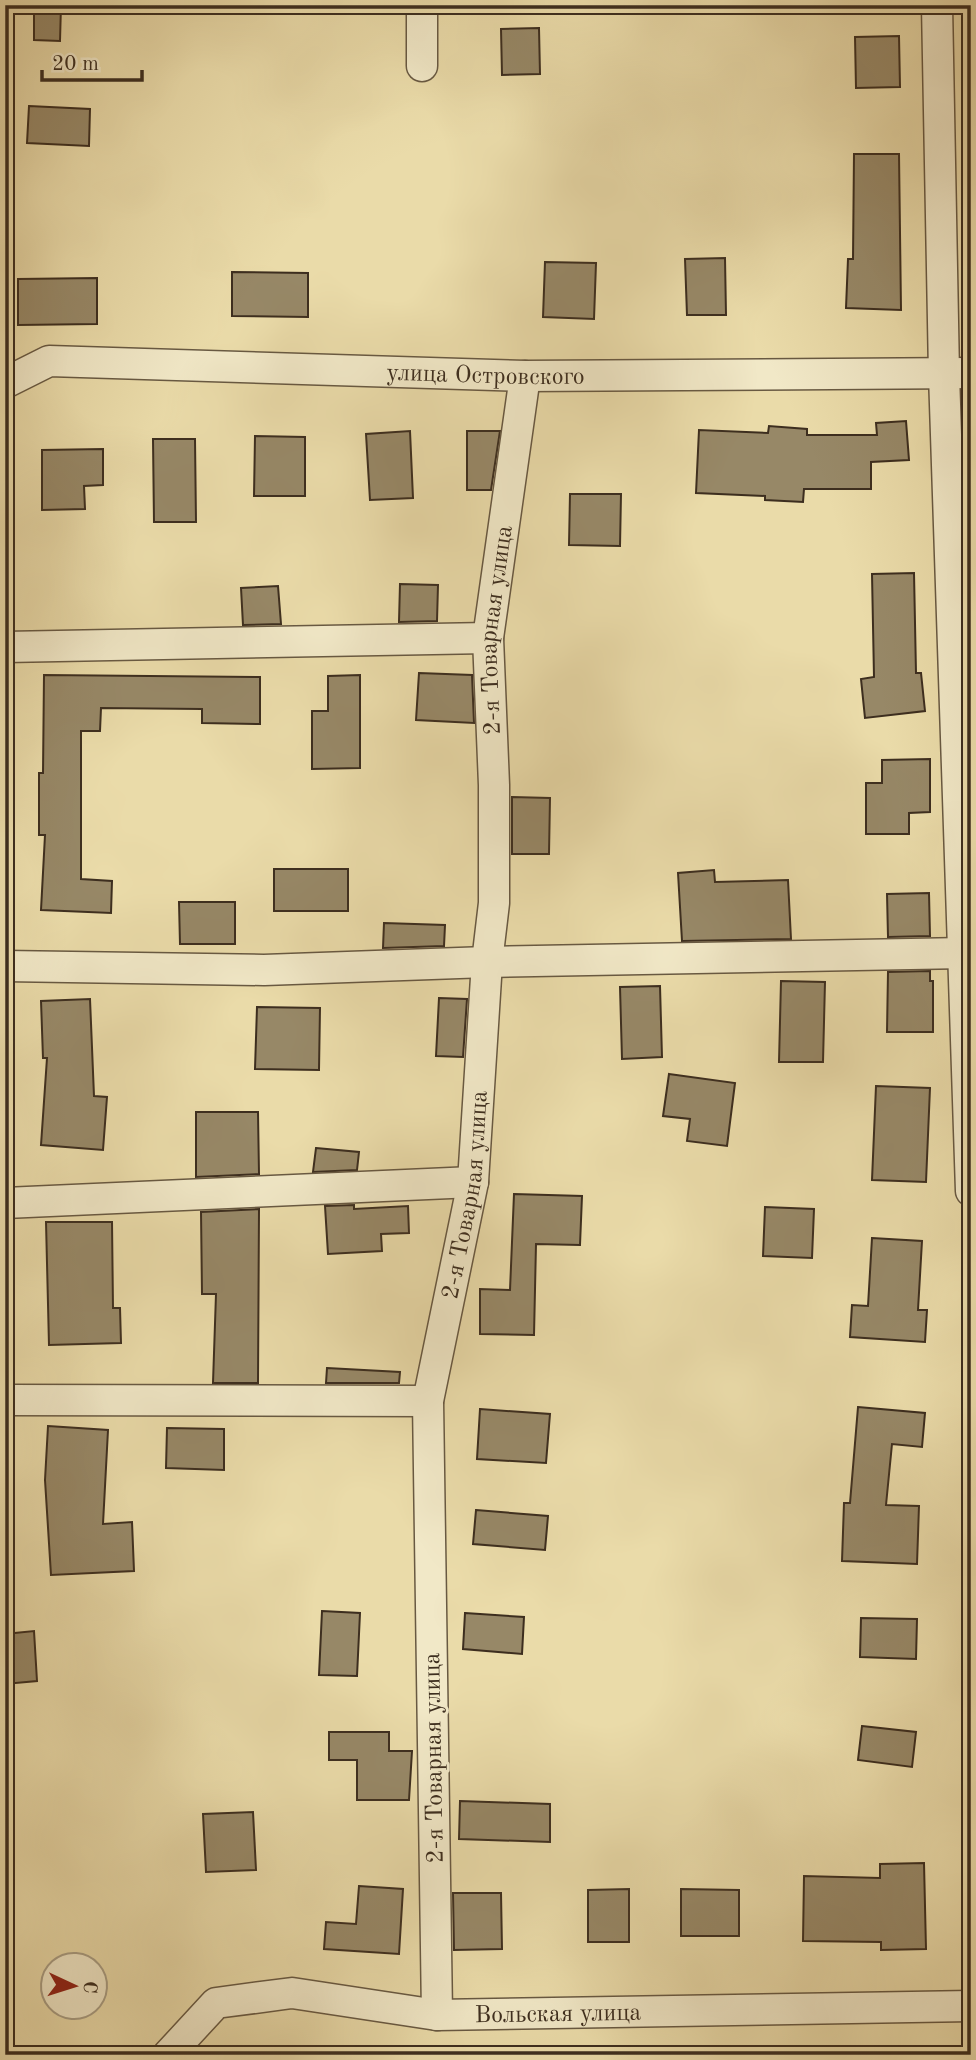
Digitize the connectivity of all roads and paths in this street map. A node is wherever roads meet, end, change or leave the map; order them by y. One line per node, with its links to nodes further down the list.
1 (422, 5): 3 (street)
2 (937, 5): 4 (street)
3 (422, 66)
4 (958, 373): 5 (street, улица Островского); 9 (street)
5 (525, 376): 6 (street, улица Островского); 7 (street, 2-я Товарная улица)
6 (5, 383)
7 (488, 638): 8 (street); 10 (street, 2-я Товарная улица)
8 (5, 647)
9 (965, 953): 10 (street); 12 (street)
10 (486, 962): 11 (street); 13 (street, 2-я Товарная улица)
11 (5, 966)
12 (971, 1149): 14 (street)
13 (473, 1182): 15 (street); 17 (street, 2-я Товарная улица)
14 (971, 1191)
15 (5, 1203)
16 (5, 1401): 17 (street)
17 (428, 1401): 19 (street, 2-я Товарная улица)
18 (971, 2006): 19 (street, Вольская улица)
19 (437, 2015): 20 (street, Вольская улица)
20 (168, 2055)

